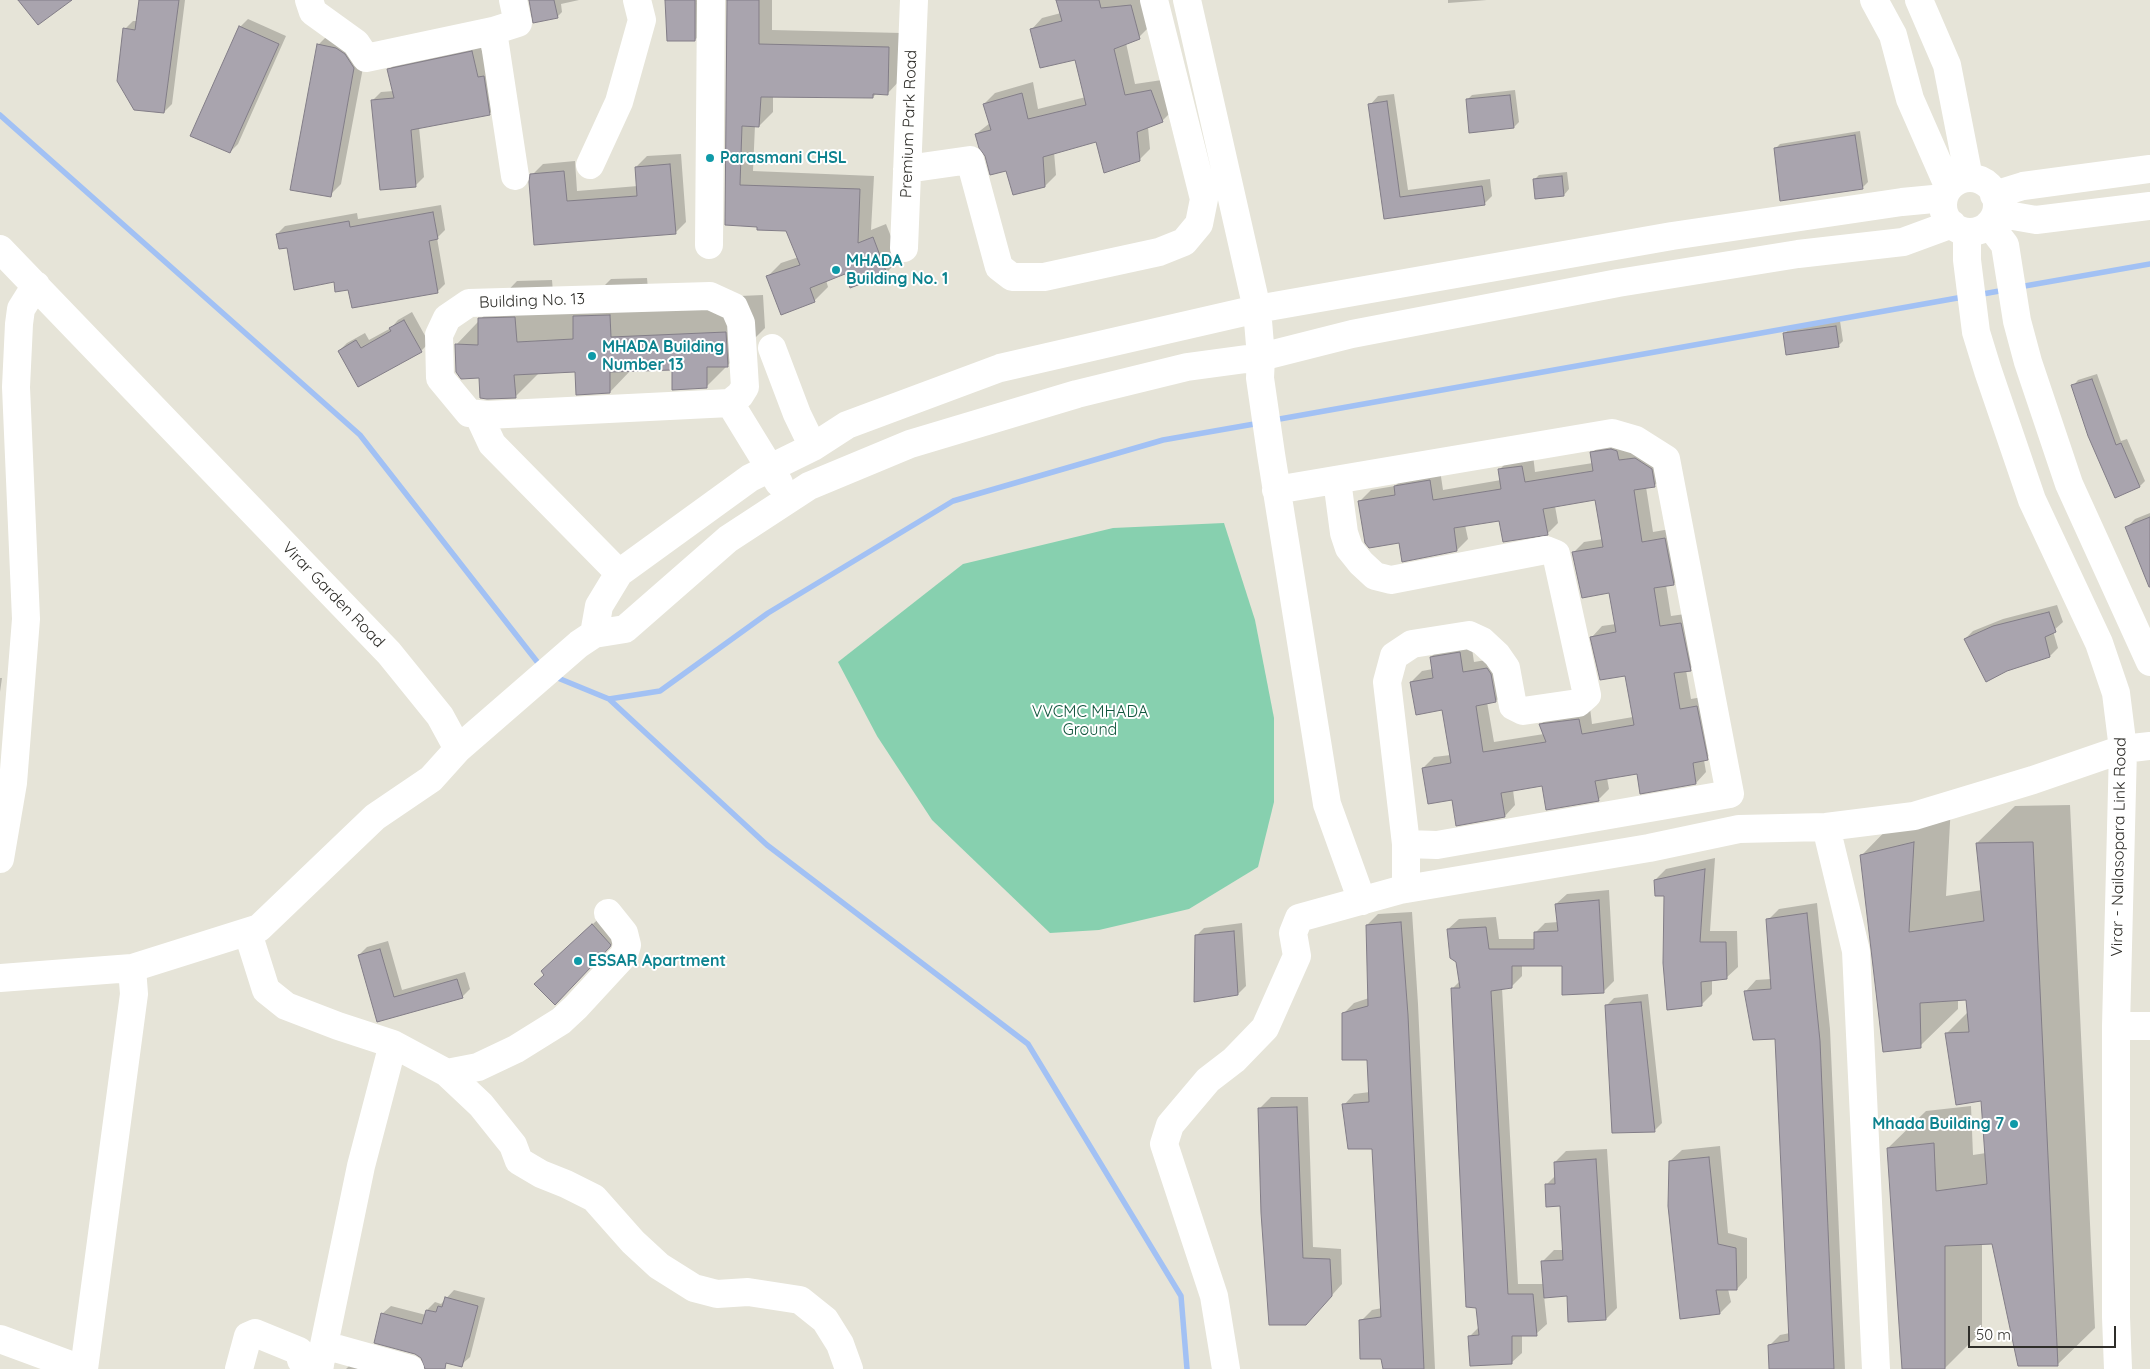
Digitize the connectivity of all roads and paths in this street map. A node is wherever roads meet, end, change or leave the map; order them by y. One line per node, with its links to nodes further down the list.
1 (309, 0): 10 (street)
2 (514, 0): 10 (street)
3 (637, 0): 11 (street)
4 (711, 0): 18 (street)
5 (914, 0): 12 (street, Premium Park Road)
6 (1154, 0): 12 (street)
7 (1187, 0): 22 (street)
8 (1874, 0): 15 (street)
9 (1919, 0): 15 (street)
10 (493, 31): 14 (street)
11 (590, 165)
12 (907, 169): 19 (street, Premium Park Road)
13 (2150, 169): 17 (street)
14 (515, 176)
15 (1954, 188): 17 (street); 17 (street); 22 (street)
16 (2150, 206): 17 (street)
17 (1984, 222): 24 (street); 25 (street); 26 (street, Virar - Nailasopara Link Road)
18 (709, 245)
19 (904, 248)
20 (0, 249): 21 (street, Virar Garden Road)
21 (36, 285): 27 (street); 40 (street, Virar Garden Road)
22 (1257, 309): 25 (street); 30 (street)
23 (772, 348): 30 (street)
24 (2028, 362): 26 (street); 37 (street)
25 (1261, 368): 33 (street); 34 (street)
26 (1988, 371): 41 (street, Virar - Nailasopara Link Road)
27 (8, 386): 38 (street)
28 (730, 403): 29 (street); 29 (street, Building No. 13); 31 (street)
29 (478, 414): 35 (street)
30 (812, 446): 31 (street)
31 (770, 468): 34 (street); 35 (street)
32 (1337, 480): 33 (street); 42 (street); 45 (street)
33 (1276, 490): 48 (street)
34 (789, 500): 36 (street)
35 (619, 573): 36 (street)
36 (586, 639): 40 (street)
37 (2150, 662)
38 (11, 676): 46 (street)
39 (2150, 746): 41 (street)
40 (458, 749): 50 (street)
41 (2123, 749): 43 (street); 53 (street, Virar - Nailasopara Link Road)
42 (1730, 794): 44 (street); 45 (street)
43 (1826, 827): 44 (street); 64 (street)
44 (1739, 829): 47 (street)
45 (1406, 844): 47 (street)
46 (0, 859)
47 (1406, 889): 48 (street)
48 (1362, 901): 63 (street)
49 (608, 914): 56 (street)
50 (248, 933): 51 (street); 55 (street)
51 (132, 968): 52 (street); 59 (street)
52 (0, 978)
53 (2116, 1026): 54 (street); 65 (street, Virar - Nailasopara Link Road)
54 (2150, 1026)
55 (393, 1044): 56 (street); 58 (street)
56 (447, 1073): 62 (street)
57 (0, 1339): 59 (street)
58 (321, 1361): 60 (street); 61 (street)
59 (83, 1369)
60 (239, 1369)
61 (410, 1369)
62 (849, 1369)
63 (1226, 1369)
64 (1876, 1369)
65 (2118, 1369)

